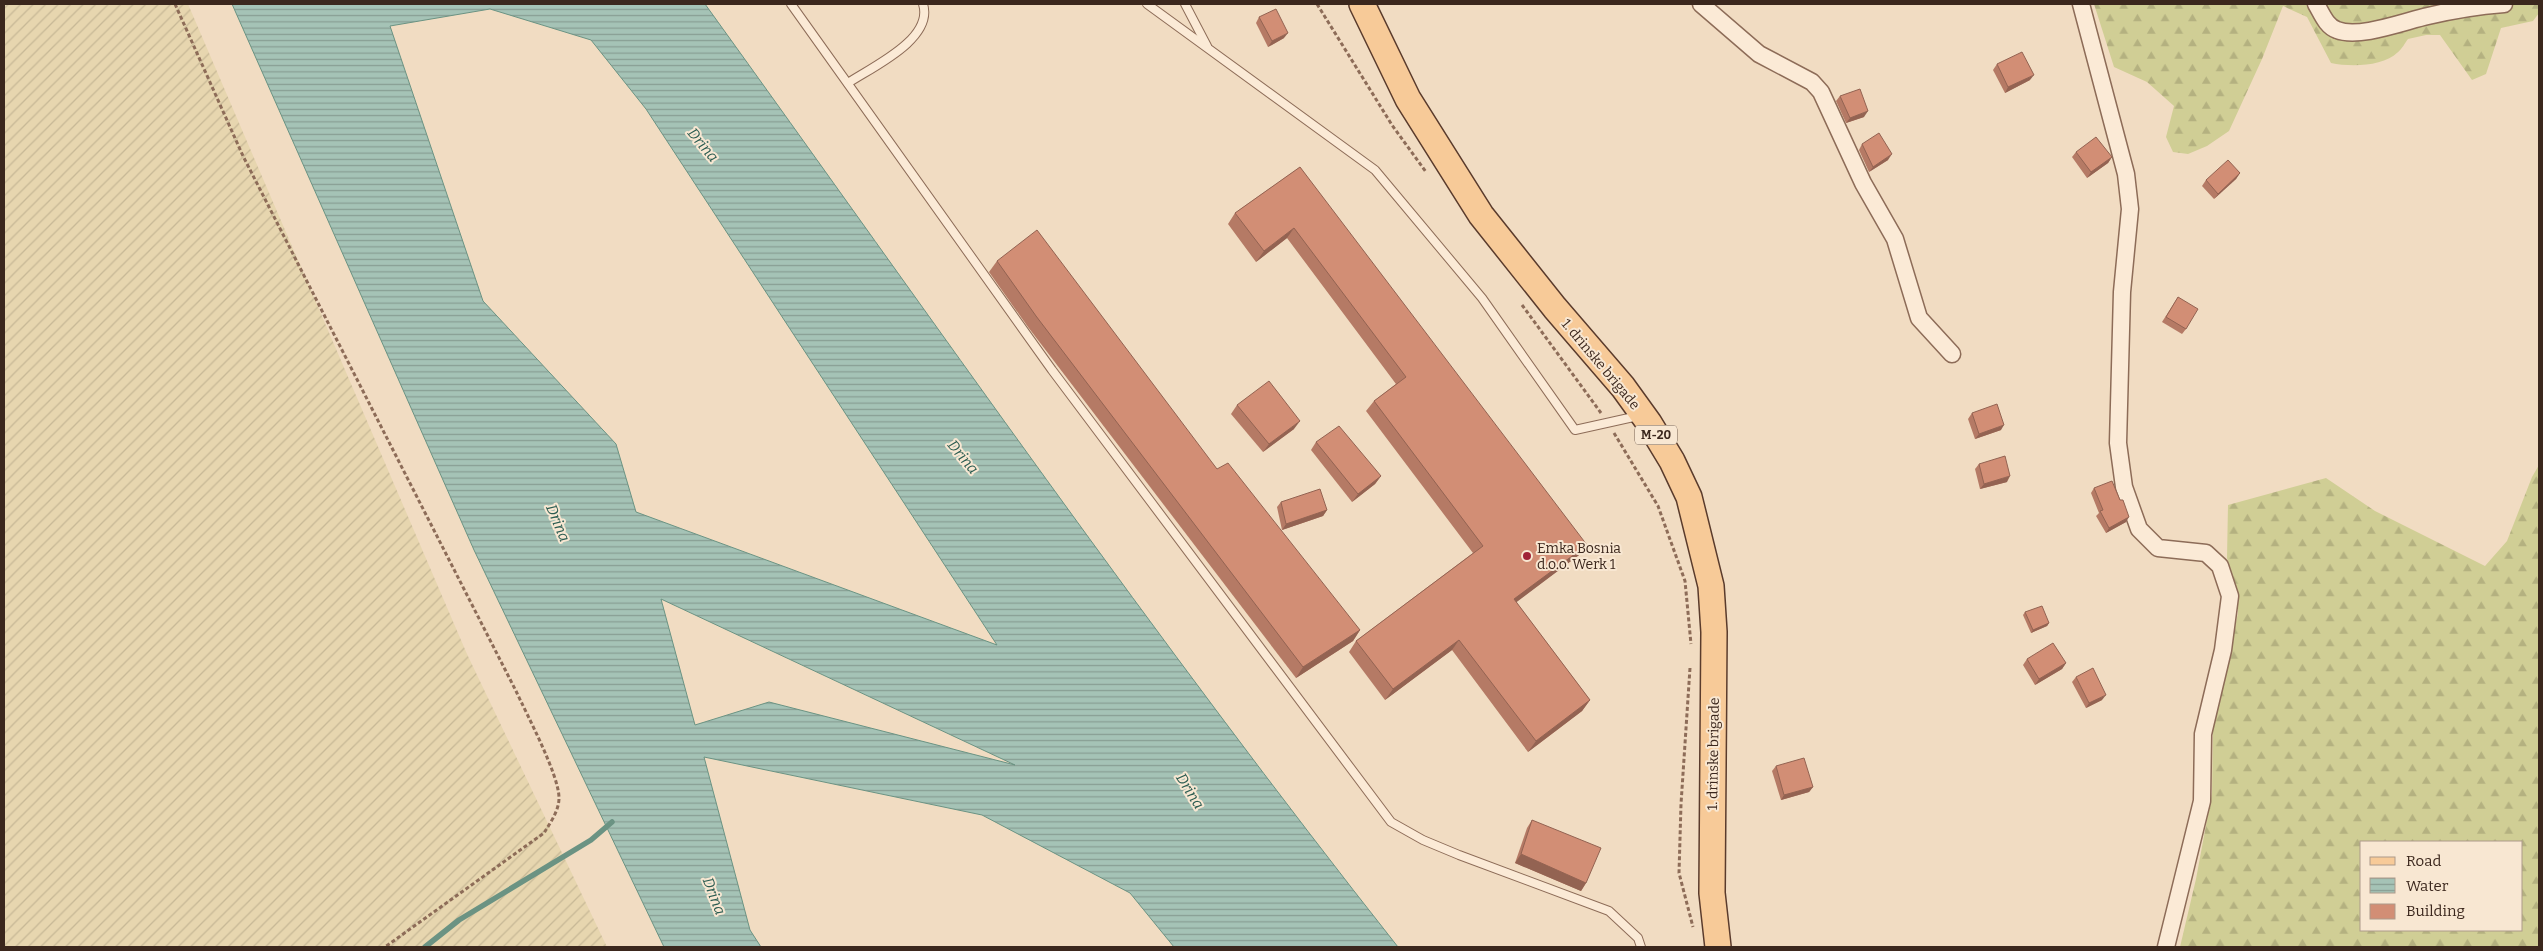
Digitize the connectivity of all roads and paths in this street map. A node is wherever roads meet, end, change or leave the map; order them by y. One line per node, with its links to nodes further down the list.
1 (175, 4): 22 (path)
2 (791, 4): 13 (lane)
3 (923, 4): 13 (lane)
4 (1146, 4): 12 (lane)
5 (1185, 4): 12 (lane)
6 (1317, 4): 14 (path)
7 (1362, 4): 17 (main road, 1. drinske brigade / M-20)
8 (1701, 4): 16 (street)
9 (2081, 4): 25 (street)
10 (2316, 4): 11 (street)
11 (2504, 4)
12 (1209, 49): 18 (lane)
13 (848, 83): 23 (lane)
14 (1427, 173)
15 (1520, 301): 18 (path)
16 (1952, 354)
17 (1643, 414): 18 (lane); 24 (main road, 1. drinske brigade / M-20)
18 (1608, 423): 19 (path)
19 (1691, 652)
20 (1691, 662): 21 (path)
21 (1694, 934)
22 (385, 947)
23 (1641, 947)
24 (1718, 947)
25 (2166, 947)

